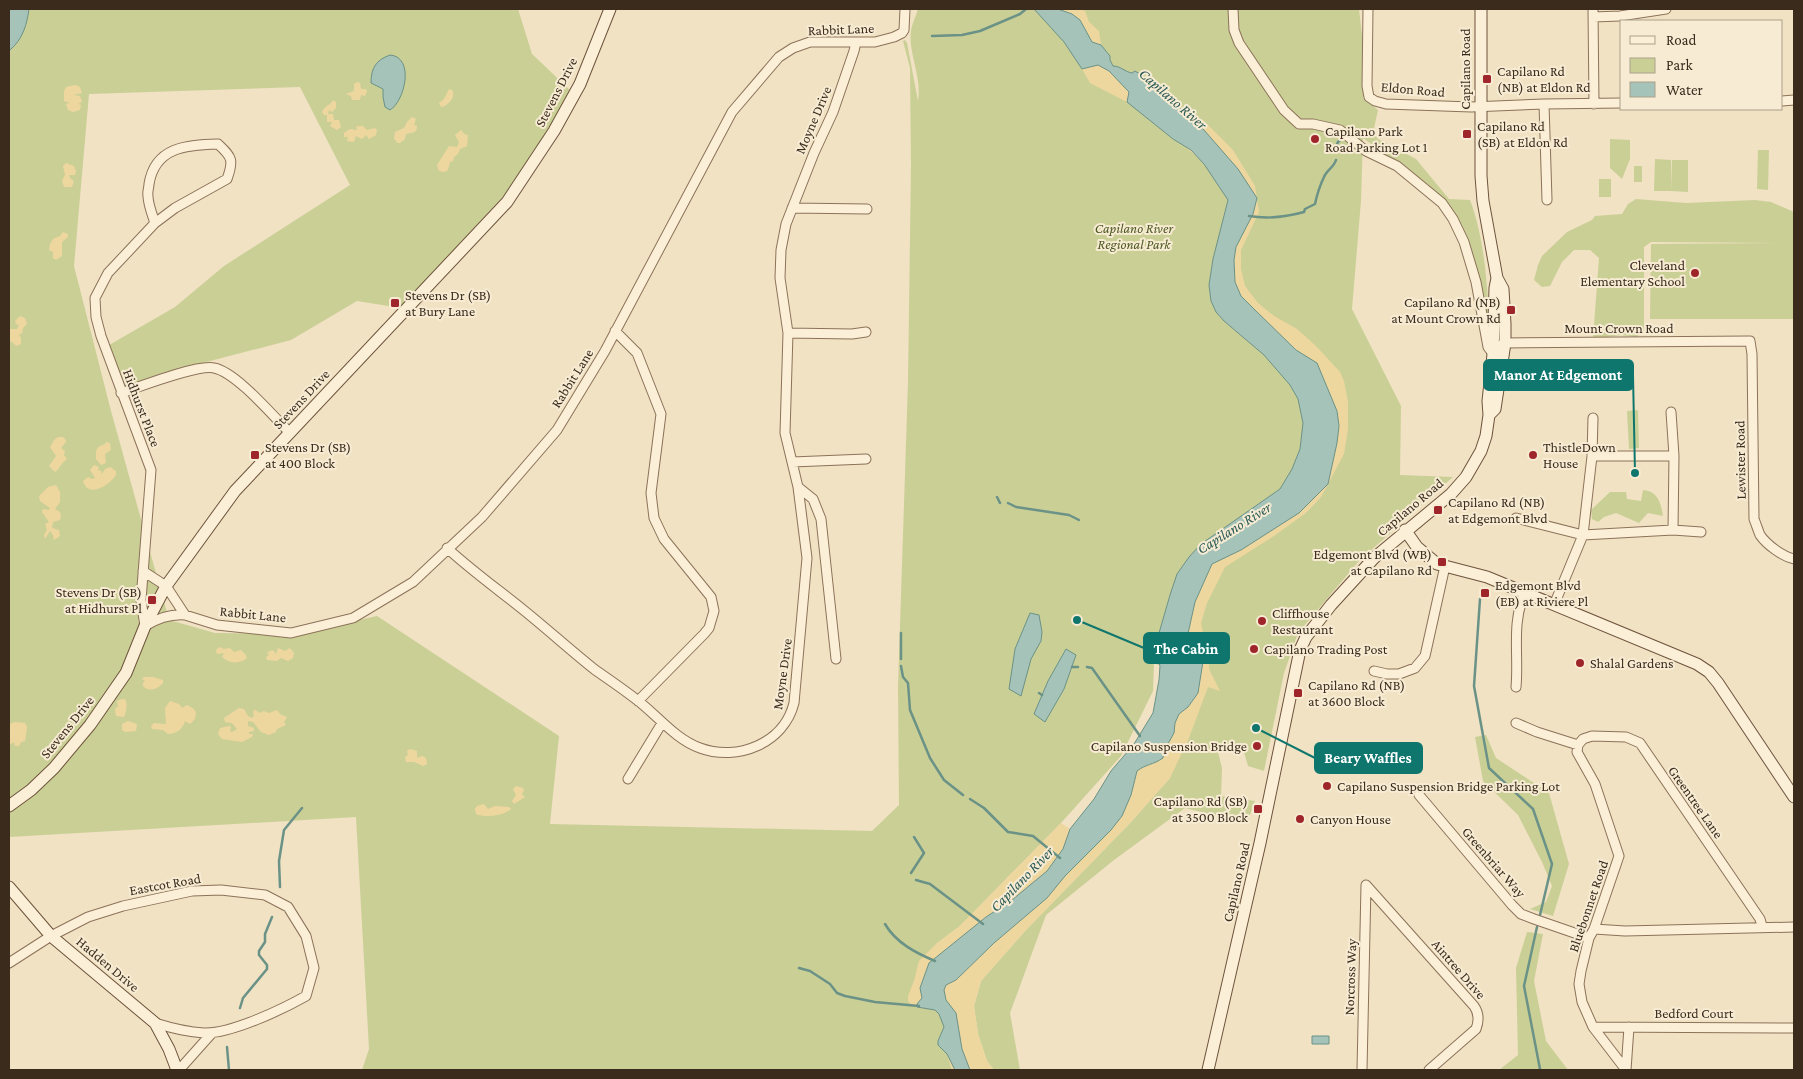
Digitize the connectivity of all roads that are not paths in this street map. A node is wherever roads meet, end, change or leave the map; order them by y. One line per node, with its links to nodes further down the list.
1 (610, 9): 30 (street, Stevens Drive)
2 (905, 9): 8 (street, Rabbit Lane)
3 (1233, 9): 24 (street)
4 (1368, 9): 12 (street, Eldon Road)
5 (1481, 9): 12 (street, Capilano Road)
6 (1666, 9): 7 (street)
7 (1593, 13): 11 (street)
8 (856, 42): 14 (street, Moyne Drive); 19 (street, Rabbit Lane)
9 (1620, 103): 11 (street, Eldon Road)
10 (1544, 104): 11 (street, Eldon Road); 12 (street, Eldon Road); 13 (street)
11 (1594, 104)
12 (1480, 106): 17 (street, Capilano Road)
13 (1547, 200)
14 (792, 208): 15 (street); 21 (street, Moyne Drive)
15 (867, 209)
16 (155, 222): 16 (street, Hidhurst Place); 25 (street, Hidhurst Place)
17 (1496, 278): 18 (street, Capilano Road); 23 (street, Capilano Road)
18 (1495, 308): 23 (street); 24 (street, Capilano Road)
19 (615, 331): 41 (street, Rabbit Lane); 53 (street)
20 (866, 332): 21 (street)
21 (788, 333): 34 (street, Moyne Drive)
22 (1750, 341): 23 (street, Mount Crown Road); 42 (street, Lewister Road)
23 (1505, 343): 24 (street); 26 (street, Capilano Road)
24 (1493, 354): 26 (street); 28 (street, Capilano Road)
25 (121, 393): 30 (street); 44 (street, Hidhurst Place)
26 (1497, 395): 28 (street, Capilano Road)
27 (1671, 412): 32 (street)
28 (1489, 415): 37 (street, Capilano Road)
29 (1593, 418): 31 (street)
30 (290, 433): 45 (street, Stevens Drive)
31 (1592, 456): 32 (street); 40 (street)
32 (1674, 456): 38 (street)
33 (866, 459): 34 (street)
34 (792, 462): 35 (street, Moyne Drive)
35 (798, 487): 50 (street); 54 (street, Moyne Drive)
36 (1516, 518): 40 (street)
37 (1406, 530): 43 (street); 74 (street, Capilano Road)
38 (1673, 530): 39 (street); 40 (street)
39 (1701, 532)
40 (1583, 535): 47 (street)
41 (448, 548): 48 (street, Rabbit Lane); 53 (street, Moyne Drive)
42 (1794, 560)
43 (1445, 566): 46 (street); 51 (street)
44 (143, 572): 45 (street); 49 (street, Hidhurst Place)
45 (166, 586): 48 (street); 49 (street, Stevens Drive)
46 (1525, 592): 47 (street); 52 (street)
47 (1554, 604): 59 (street)
48 (185, 615): 49 (street)
49 (145, 626): 60 (street, Stevens Drive)
50 (836, 659)
51 (1374, 671)
52 (1516, 687)
53 (638, 701): 54 (street, Moyne Drive)
54 (662, 723): 57 (street)
55 (1516, 723): 56 (street)
56 (1580, 742): 63 (street, Greentree Lane); 65 (street, Bluebonnet Road)
57 (628, 779)
58 (1419, 795): 65 (street, Greenbriar Way)
59 (1794, 797)
60 (9, 806)
61 (1366, 885): 75 (street, Norcross Way); 76 (street, Aintree Drive)
62 (9, 887): 66 (street, Hadden Drive)
63 (1762, 926): 64 (street, Greenbriar Way); 65 (street, Greenbriar Way)
64 (1794, 927)
65 (1591, 933): 69 (street, Bluebonnet Road)
66 (51, 936): 67 (street, Eastcot Road); 68 (street, Hadden Drive); 72 (street, Eastcot Road)
67 (9, 963)
68 (155, 1023): 72 (street, Eastcot Road); 73 (street, Hadden Drive)
69 (1593, 1027): 70 (street, Bedford Court); 70 (street, Bluebonnet Road)
70 (1629, 1027): 71 (street, Bedford Court)
71 (1794, 1028)
72 (212, 1033): 73 (street)
73 (178, 1070)
74 (1208, 1070)
75 (1362, 1070)
76 (1429, 1070)

